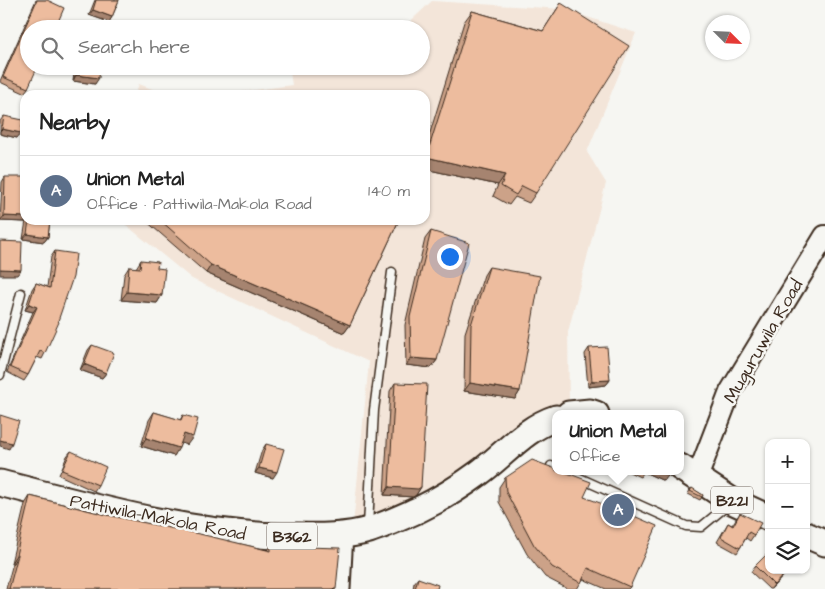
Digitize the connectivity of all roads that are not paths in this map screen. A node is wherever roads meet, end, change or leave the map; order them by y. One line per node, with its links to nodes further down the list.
1 (825, 236): 6 (street, Muguruwila Road)
2 (392, 272): 11 (lane)
3 (21, 293): 4 (lane)
4 (0, 375)
5 (552, 420): 11 (main road, Pattiwila-Makola Road / B362)
6 (689, 472): 9 (main road, B221)
7 (573, 475): 9 (lane)
8 (0, 483): 11 (main road, Pattiwila-Makola Road / B362)
9 (732, 501): 10 (main road, B221)
10 (765, 516)
11 (356, 532): 14 (street)
12 (810, 537): 13 (main road)
13 (825, 543)
14 (342, 589)

